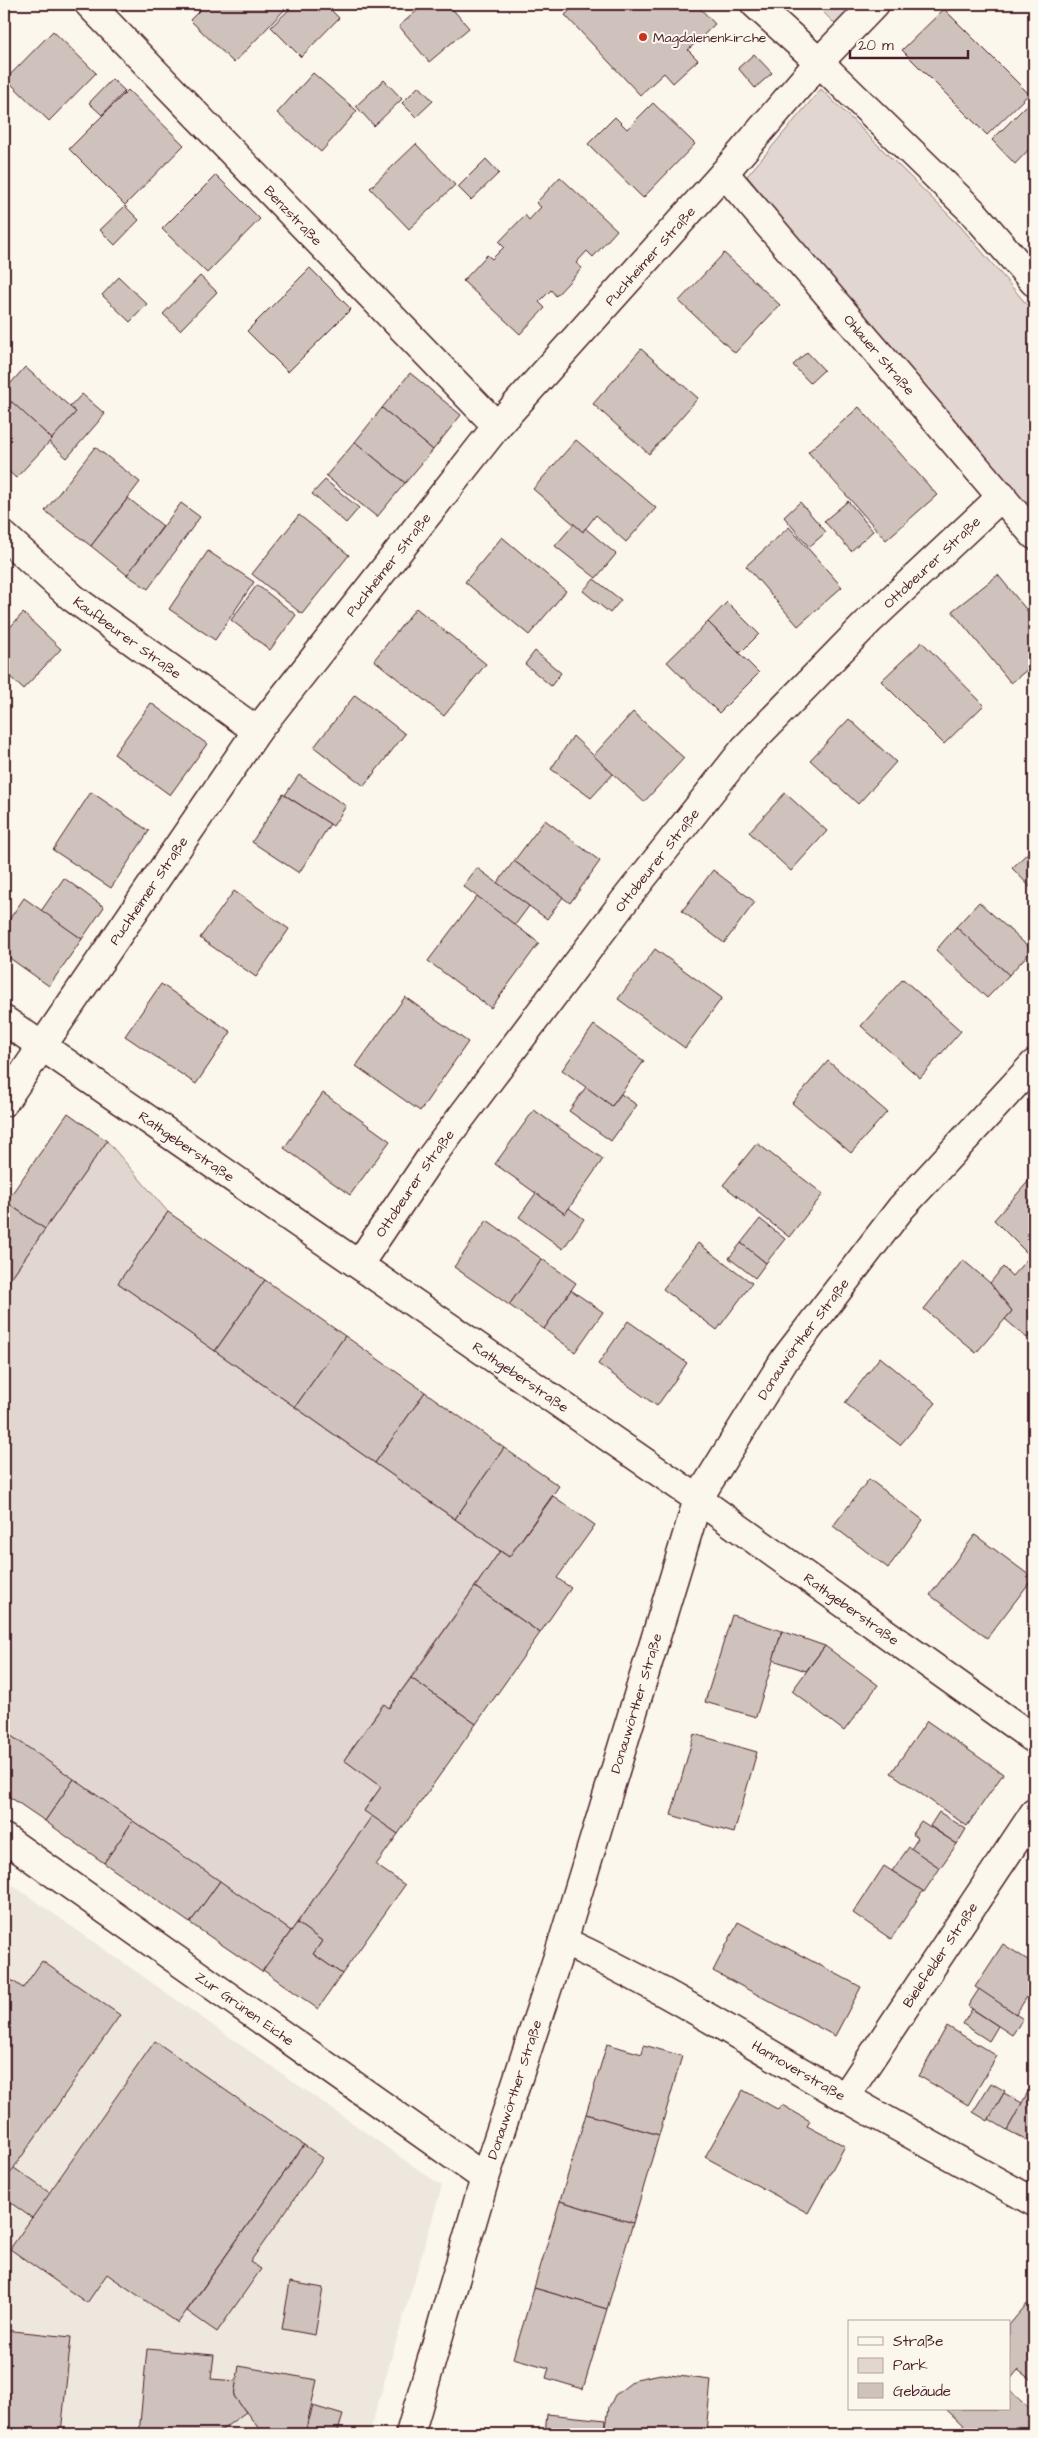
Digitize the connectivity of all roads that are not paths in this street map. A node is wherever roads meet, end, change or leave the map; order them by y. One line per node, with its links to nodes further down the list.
1 (89, 4): 7 (street, Benzstraße)
2 (755, 4): 4 (street)
3 (875, 4): 4 (street, Puchheimer Straße)
4 (819, 62): 5 (street, Puchheimer Straße); 6 (street)
5 (724, 173): 7 (street, Puchheimer Straße); 8 (street, Ohlauer Straße)
6 (1034, 282)
7 (497, 426): 11 (street, Puchheimer Straße)
8 (1002, 496): 9 (street, Ohlauer Straße); 16 (street, Ottobeurer Straße)
9 (1034, 535)
10 (4, 536): 11 (street, Kaufbeurer Straße)
11 (257, 731): 13 (street, Puchheimer Straße)
12 (4, 1020): 13 (street, Rathgeberstraße)
13 (43, 1047): 15 (street, Puchheimer Straße); 16 (street, Rathgeberstraße)
14 (1034, 1064): 17 (street, Donauwörther Straße)
15 (4, 1102)
16 (359, 1264): 17 (street, Rathgeberstraße)
17 (698, 1499): 18 (street, Rathgeberstraße); 21 (street, Donauwörther Straße)
18 (1034, 1739)
19 (1034, 1813): 22 (street, Bielefelder Straße)
20 (4, 1838): 23 (street, Zur Grünen Eiche)
21 (563, 1941): 22 (street, Hannoverstraße); 23 (street, Donauwörther Straße)
22 (845, 2097): 24 (street, Hannoverstraße)
23 (485, 2178): 25 (street, Donauwörther Straße)
24 (1034, 2202)
25 (410, 2434)

